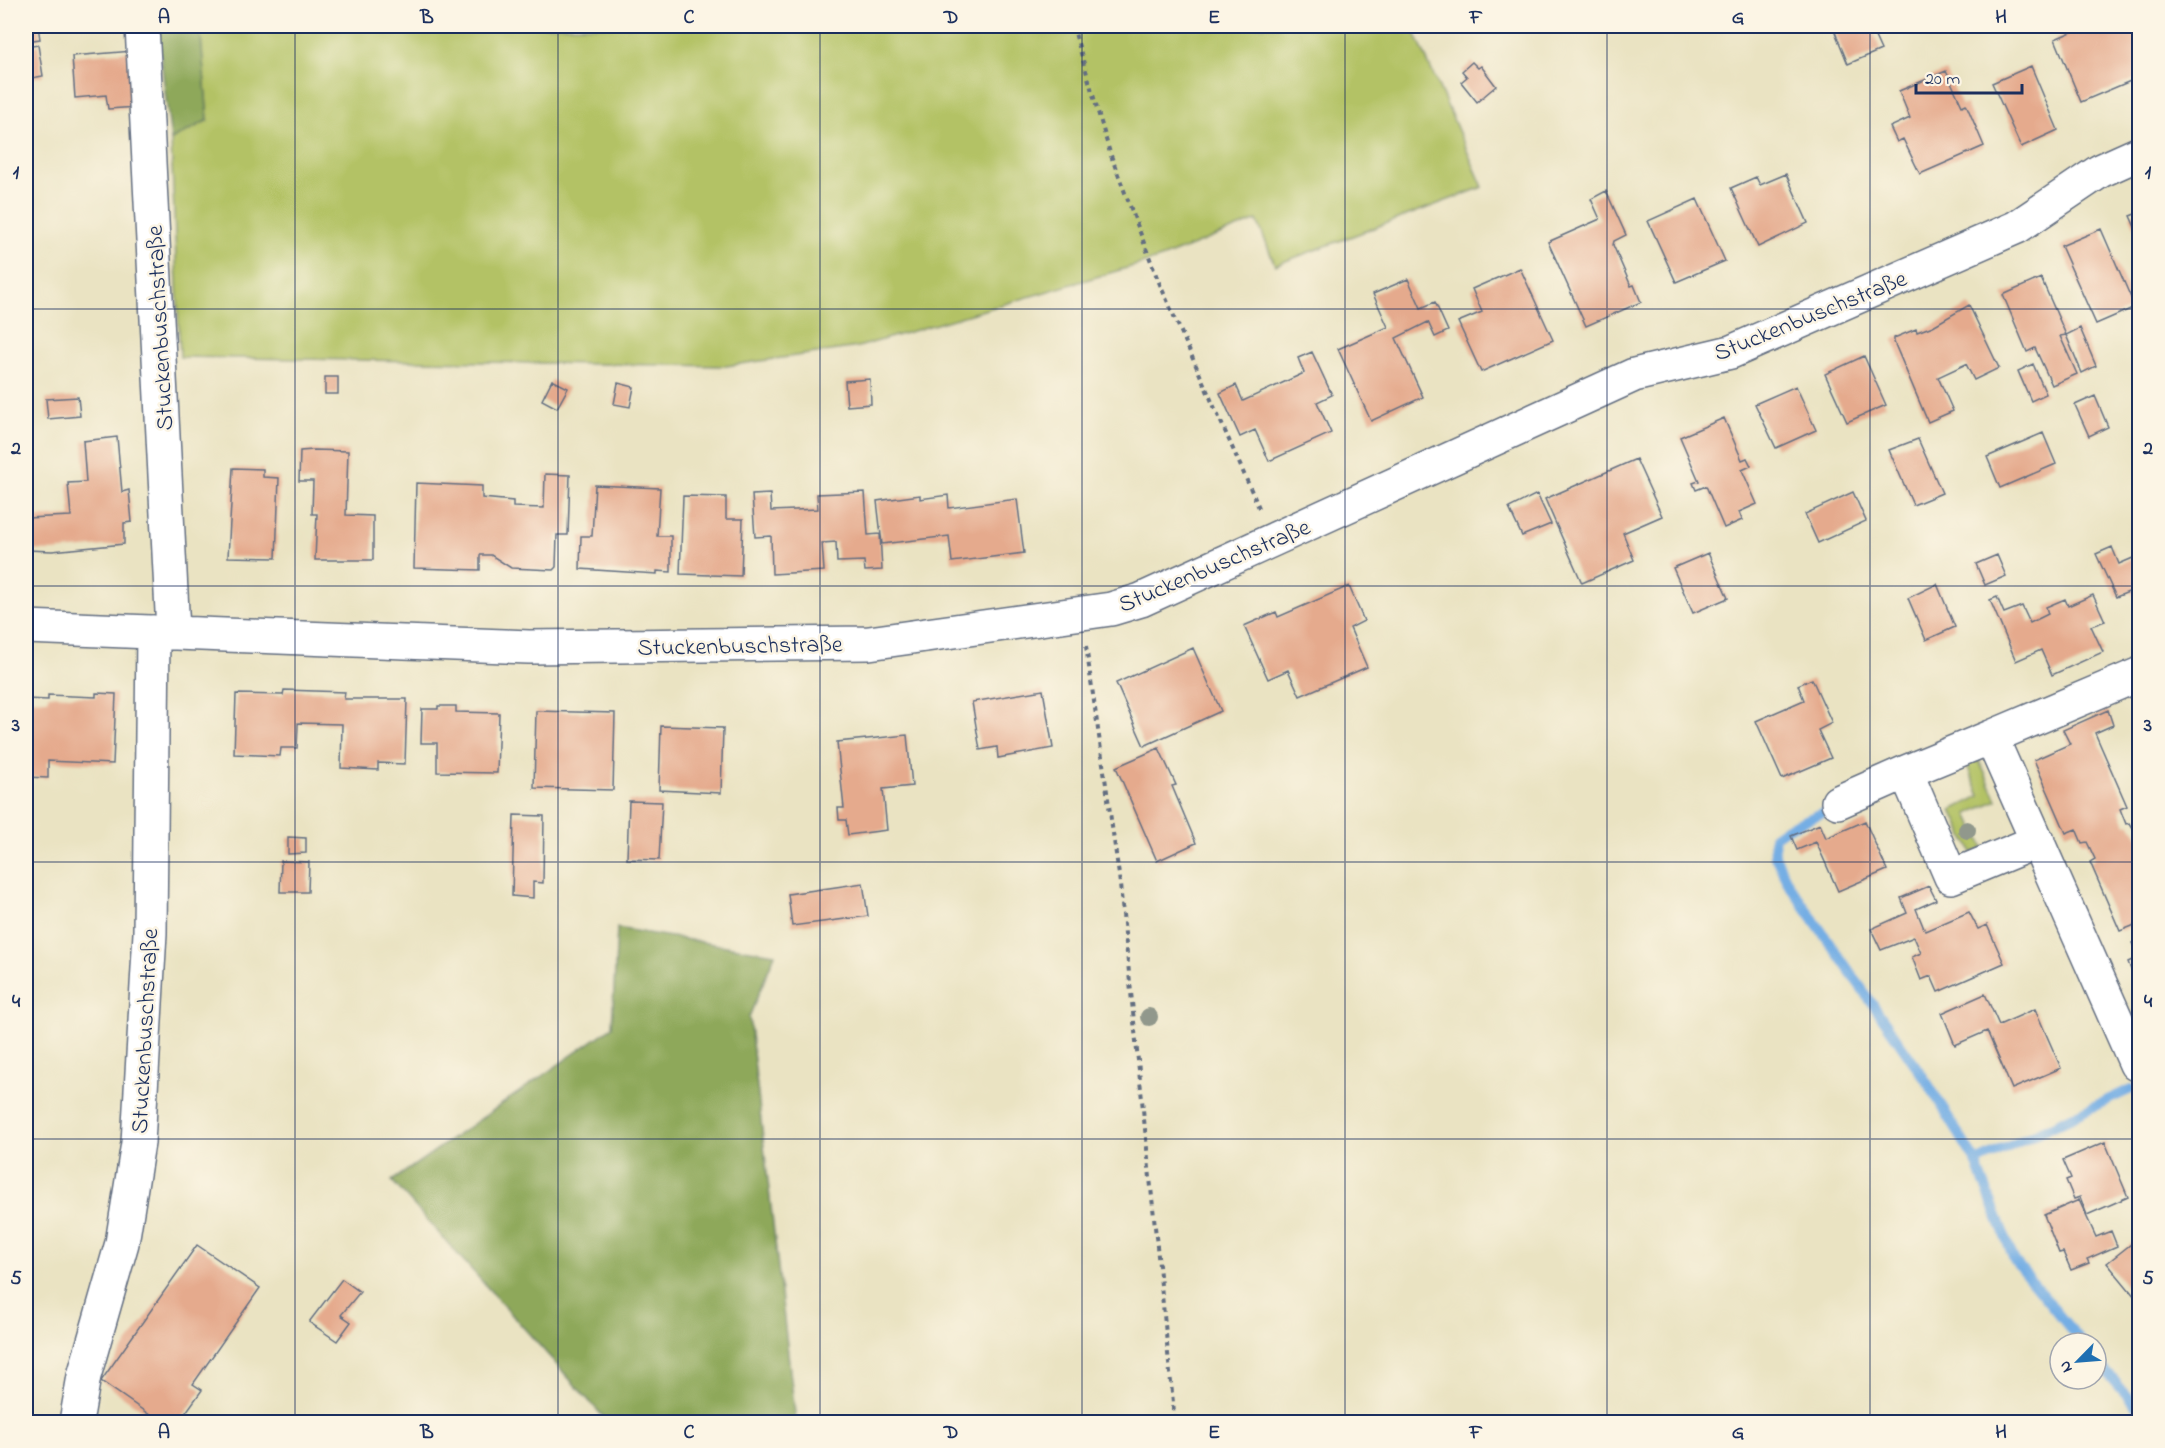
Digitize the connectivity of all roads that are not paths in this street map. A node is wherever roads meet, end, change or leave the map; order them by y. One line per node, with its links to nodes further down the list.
1 (142, 26): 4 (street, Stuckenbuschstraße)
2 (2139, 153): 4 (street, Stuckenbuschstraße)
3 (26, 627): 4 (street, Stuckenbuschstraße)
4 (164, 632): 11 (street, Stuckenbuschstraße)
5 (2139, 674): 6 (street)
6 (1991, 736): 7 (street); 9 (street)
7 (1906, 772): 8 (street); 9 (street)
8 (1839, 802)
9 (2038, 842): 10 (street)
10 (2136, 1064)
11 (76, 1422)

